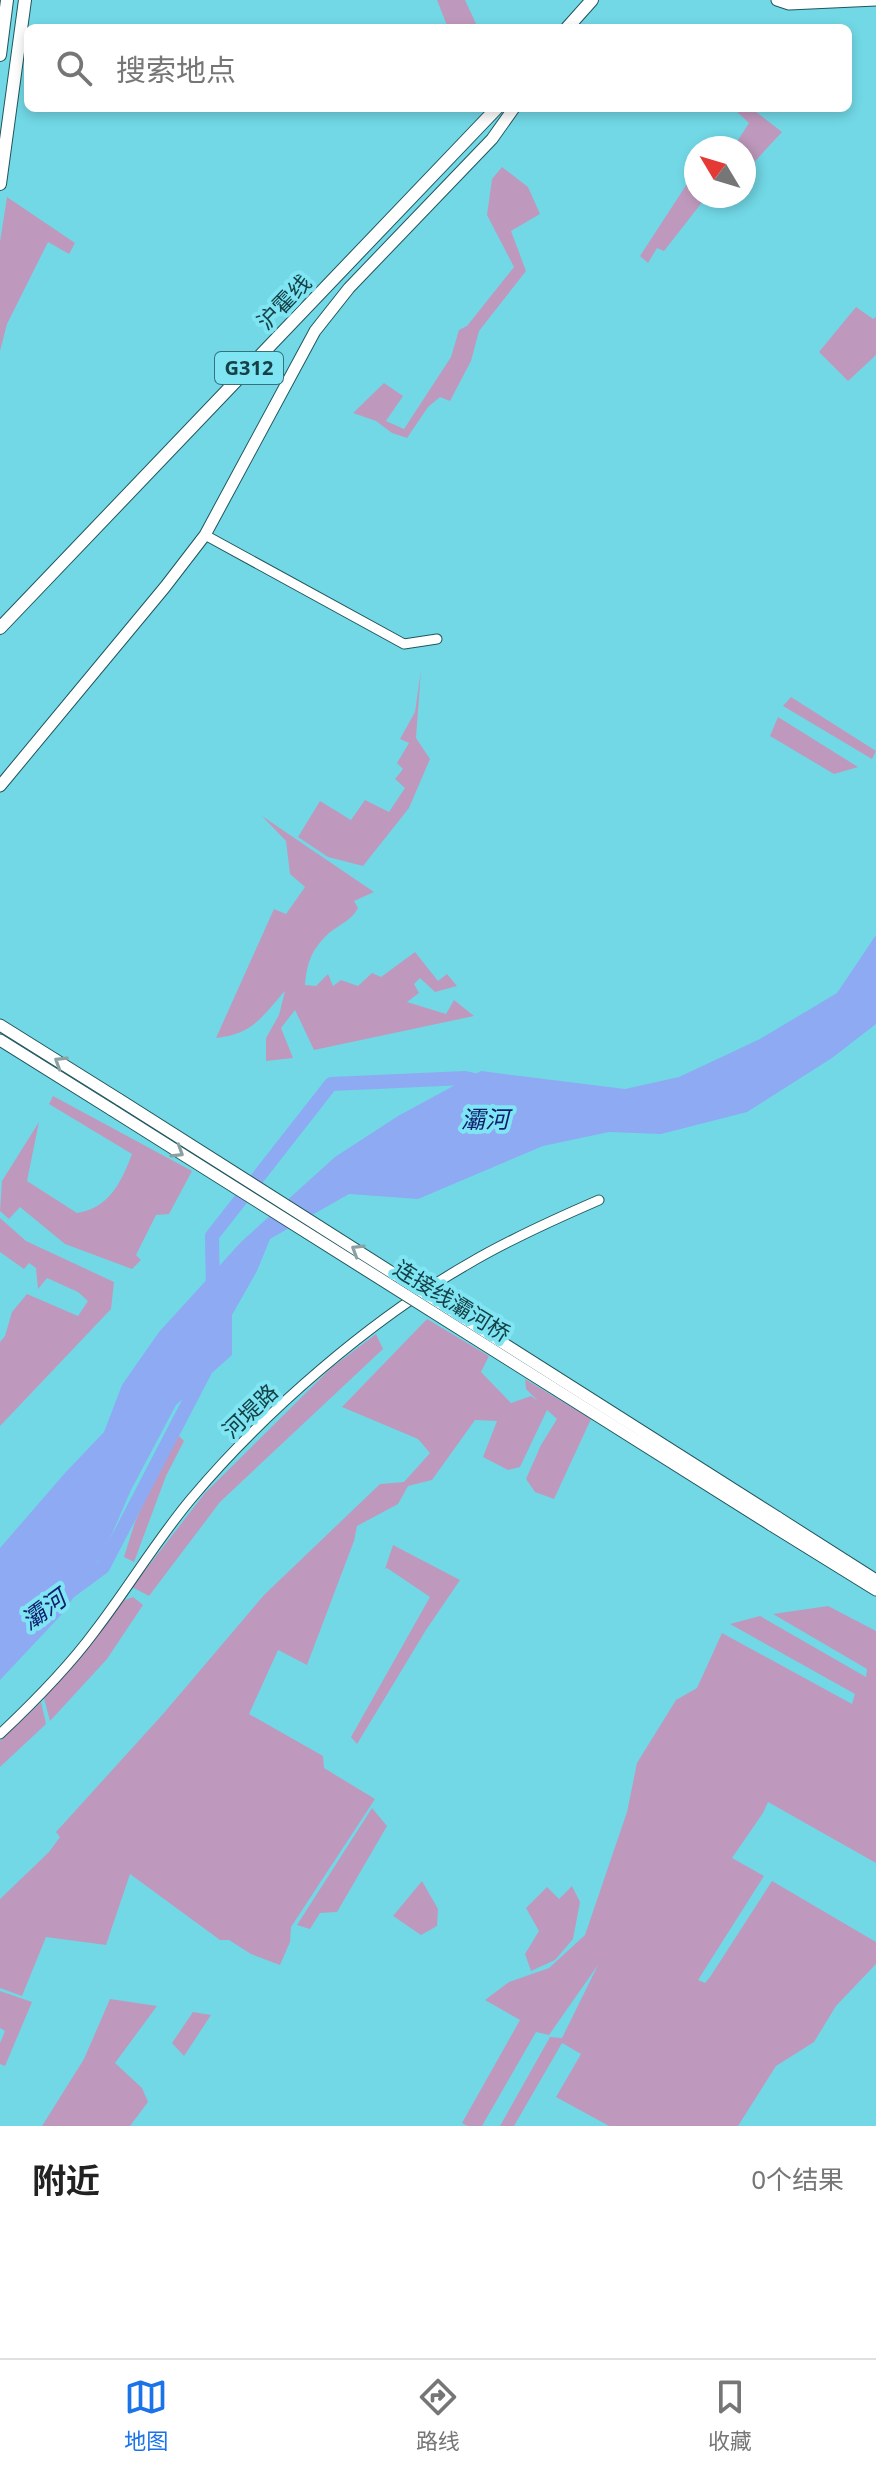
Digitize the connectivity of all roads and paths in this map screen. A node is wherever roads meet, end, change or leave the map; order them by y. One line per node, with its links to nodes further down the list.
1 (7, 0): 7 (highway)
2 (25, 0): 10 (highway)
3 (777, 0): 4 (main road)
4 (876, 0)
5 (589, 3): 6 (highway)
6 (572, 24)
7 (0, 55)
8 (493, 112): 12 (highway, 沪霍线 / G312)
9 (511, 112): 11 (main road)
10 (0, 184)
11 (205, 535): 13 (street); 14 (main road)
12 (0, 628)
13 (437, 639)
14 (0, 786)
15 (0, 1025): 18 (main road, 连接线灞河桥, one-way to 15, bridge)
16 (0, 1040): 18 (main road, 连接线灞河桥, one-way to 18, bridge)
17 (599, 1200): 21 (street, 河堤路)
18 (774, 1521): 19 (main road); 20 (main road)
19 (876, 1580)
20 (876, 1590)
21 (0, 1734)

